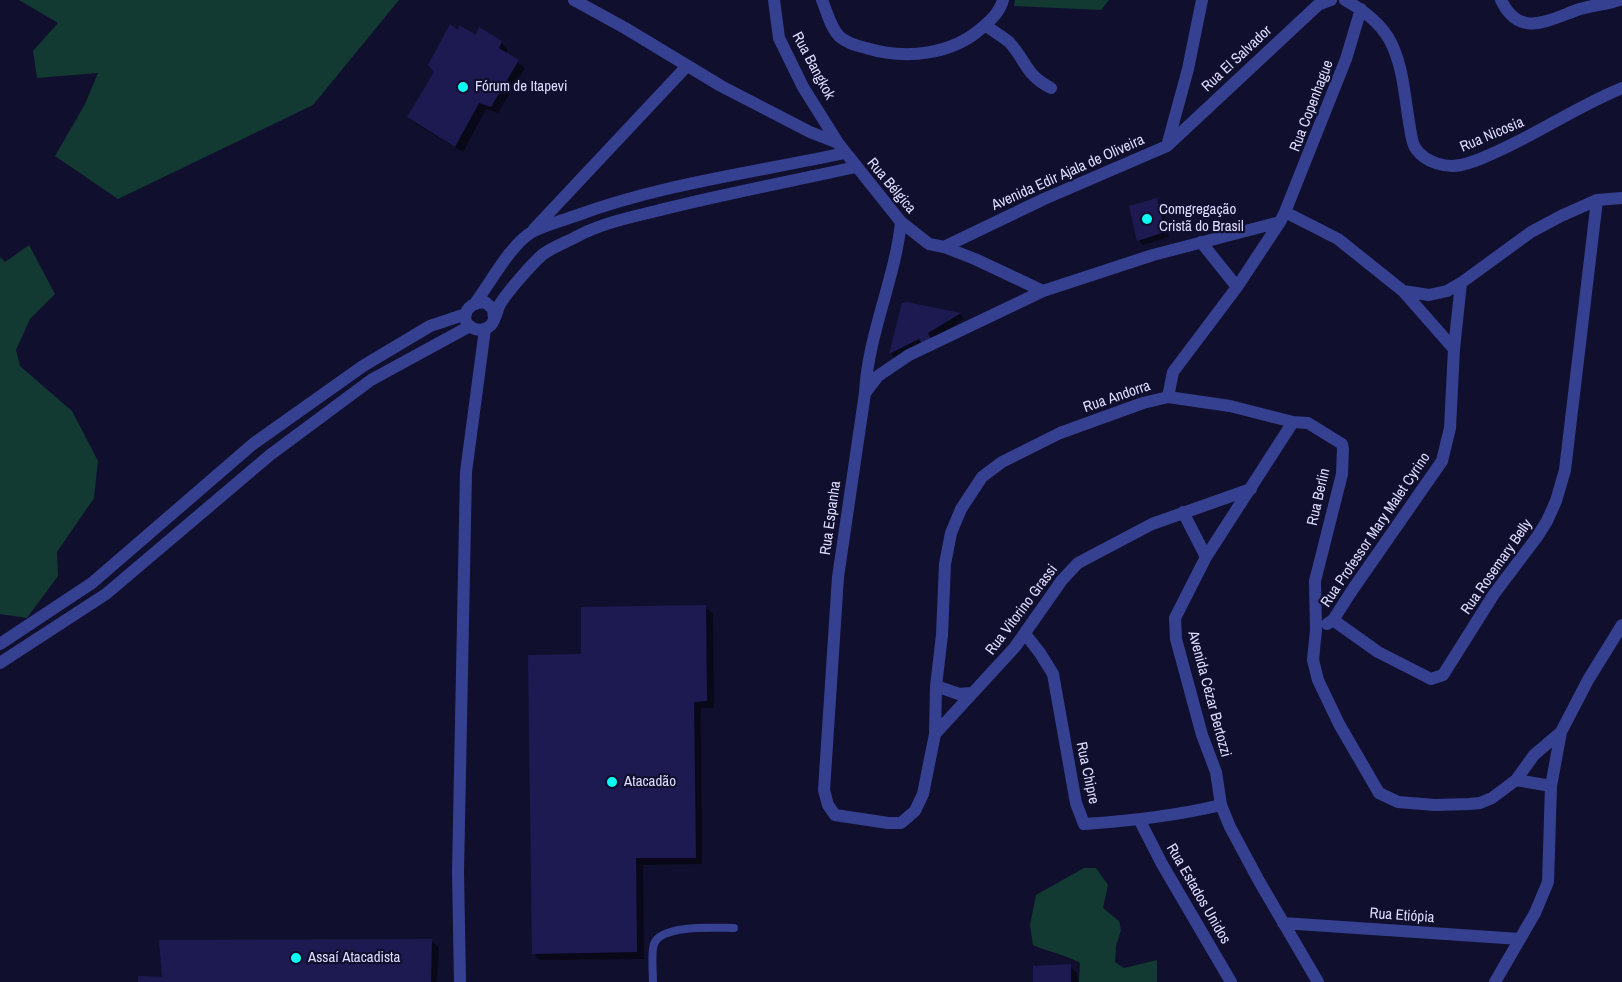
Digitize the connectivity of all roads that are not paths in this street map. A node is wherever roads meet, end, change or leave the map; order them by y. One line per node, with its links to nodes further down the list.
1 (574, 0): 12 (street)
2 (774, 0): 16 (street, Rua Bangkok)
3 (822, 0): 11 (street)
4 (1003, 0): 11 (street)
5 (1202, 0): 15 (street, Avenida Edir Ajala de Oliveira)
6 (1331, 0): 15 (street, Rua El Salvador)
7 (1345, 0): 10 (street)
8 (1501, 0): 9 (street)
9 (1619, 0)
10 (1360, 9): 14 (street, Rua Nicosia); 20 (street, Rua Copenhague)
11 (985, 25): 13 (street)
12 (687, 66): 16 (street); 22 (street)
13 (1051, 88)
14 (1622, 88)
15 (1167, 146): 24 (street, Avenida Edir Ajala de Oliveira)
16 (841, 148): 17 (street, Rua Bélgica); 22 (street)
17 (856, 167): 21 (street, Rua Bélgica); 31 (street)
18 (1622, 198): 19 (street)
19 (1597, 200): 25 (street); 41 (street, Rua Rosemary Belly)
20 (1283, 217): 23 (street); 26 (street, Rua Andorra); 28 (street)
21 (901, 222): 24 (street, Rua Bélgica); 35 (street)
22 (531, 232): 29 (street)
23 (1201, 242): 26 (street); 27 (street)
24 (944, 247): 27 (street, Rua Bélgica)
25 (1461, 283): 28 (street); 34 (street, Rua Professor Mary Malet Cyrino)
26 (1237, 287): 36 (street, Rua Andorra)
27 (1042, 291): 35 (street)
28 (1404, 291): 34 (street)
29 (476, 302): 30 (street); 31 (street)
30 (466, 314): 32 (street); 45 (street)
31 (494, 319): 33 (street)
32 (470, 326): 33 (street); 46 (street)
33 (485, 329): 59 (street)
34 (1454, 349): 41 (street, Rua Professor Mary Malet Cyrino)
35 (865, 393): 54 (street, Rua Espanha)
36 (1168, 397): 37 (street, Rua Berlin); 47 (street, Rua Andorra)
37 (1293, 422): 38 (street, Avenida Cézar Bertozzi); 43 (street, Rua Berlin)
38 (1251, 489): 39 (street, Rua Vitorino Grassi); 40 (street, Avenida Cézar Bertozzi)
39 (1184, 512): 40 (street); 44 (street, Rua Vitorino Grassi)
40 (1206, 557): 53 (street, Avenida Cézar Bertozzi)
41 (1333, 620): 43 (street)
42 (1622, 624): 49 (street)
43 (1316, 630): 51 (street)
44 (1025, 634): 48 (street, Rua Vitorino Grassi); 55 (street, Rua Chipre)
45 (0, 644)
46 (0, 663)
47 (936, 686): 48 (street); 50 (street, Rua Andorra)
48 (971, 693): 50 (street, Rua Vitorino Grassi)
49 (1561, 732): 51 (street); 52 (street)
50 (935, 735): 54 (street, Rua Andorra)
51 (1516, 780): 52 (street)
52 (1551, 786): 58 (street)
53 (1221, 805): 55 (street, Rua Chipre); 56 (street, Avenida Cézar Bertozzi)
54 (873, 821)
55 (1140, 821): 61 (street, Rua Estados Unidos)
56 (1283, 923): 58 (street, Rua Etiópia); 62 (street, Avenida Cézar Bertozzi)
57 (734, 928): 60 (lane)
58 (1520, 939): 63 (street)
59 (460, 982)
60 (653, 982)
61 (1231, 982)
62 (1318, 982)
63 (1495, 982)

